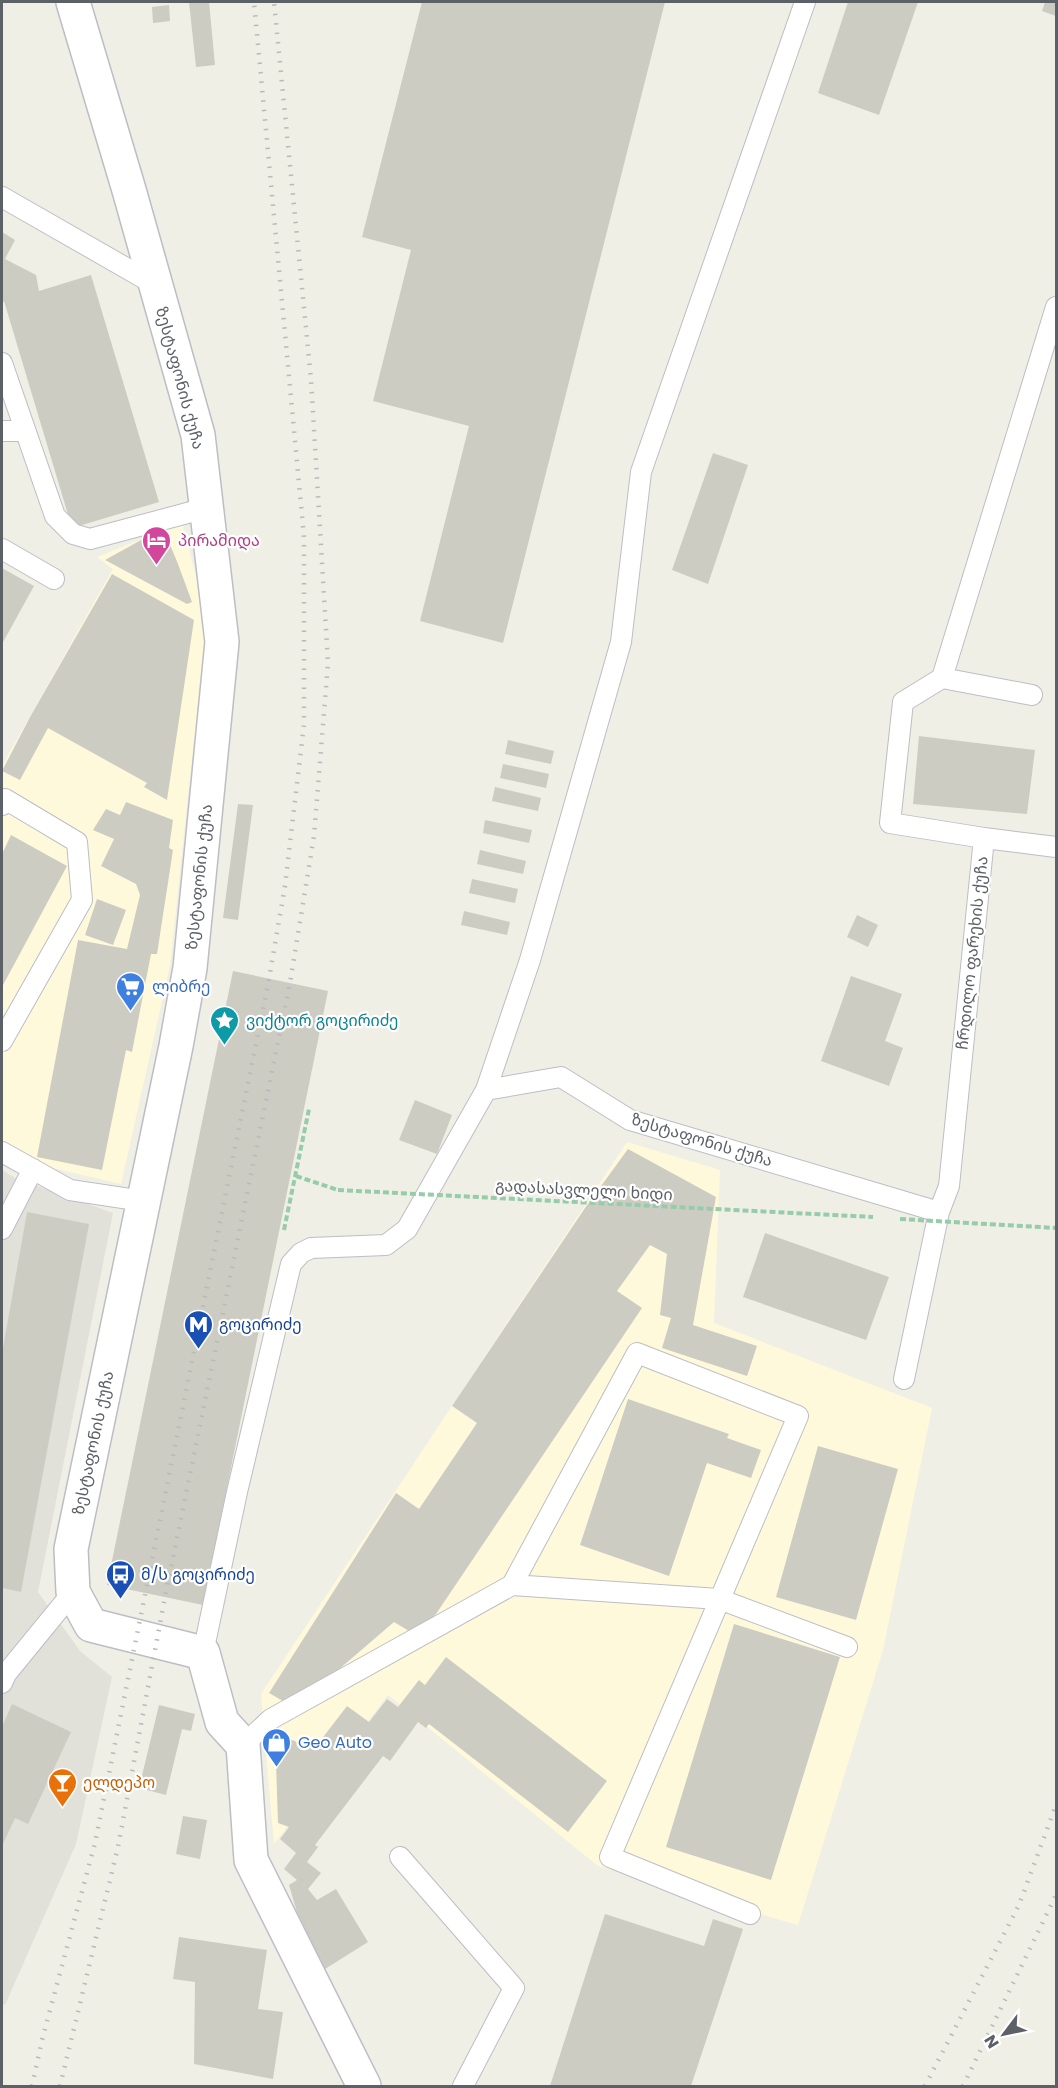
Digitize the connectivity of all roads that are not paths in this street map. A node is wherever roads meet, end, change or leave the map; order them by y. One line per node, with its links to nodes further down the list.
1 (73, 2): 4 (street, ზესტაფონის ქუჩა)
2 (805, 2): 18 (lane)
3 (2, 198): 4 (lane)
4 (154, 284): 9 (street, ზესტაფონის ქუჩა)
5 (1056, 307): 12 (lane)
6 (2, 363): 8 (lane)
7 (2, 431): 8 (lane)
8 (25, 431): 9 (lane)
9 (207, 508): 21 (street, ზესტაფონის ქუჩა)
10 (2, 549): 11 (lane)
11 (54, 579)
12 (942, 678): 13 (lane); 15 (lane, ჩრდილო ფარეხის ქუჩა)
13 (1032, 695)
14 (2, 805): 17 (lane)
15 (984, 838): 16 (lane); 22 (lane, ჩრდილო ფარეხის ქუჩა)
16 (1056, 847)
17 (2, 1041)
18 (486, 1090): 22 (lane, ზესტაფონის ქუჩა); 29 (lane)
19 (2, 1152): 20 (lane)
20 (33, 1169): 21 (lane); 23 (lane)
21 (143, 1201): 26 (street, ზესტაფონის ქუჩა)
22 (939, 1212): 24 (lane, ჩრდილო ფარეხის ქუჩა)
23 (2, 1229)
24 (904, 1379)
25 (512, 1585): 27 (lane); 27 (lane); 31 (lane)
26 (73, 1592): 29 (street, ზესტაფონის ქუჩა); 30 (lane)
27 (719, 1599): 28 (lane); 33 (lane)
28 (848, 1647)
29 (203, 1653): 31 (street)
30 (2, 1683)
31 (243, 1745): 34 (street)
32 (400, 1857): 35 (lane)
33 (750, 1914)
34 (363, 2086)
35 (463, 2086)

